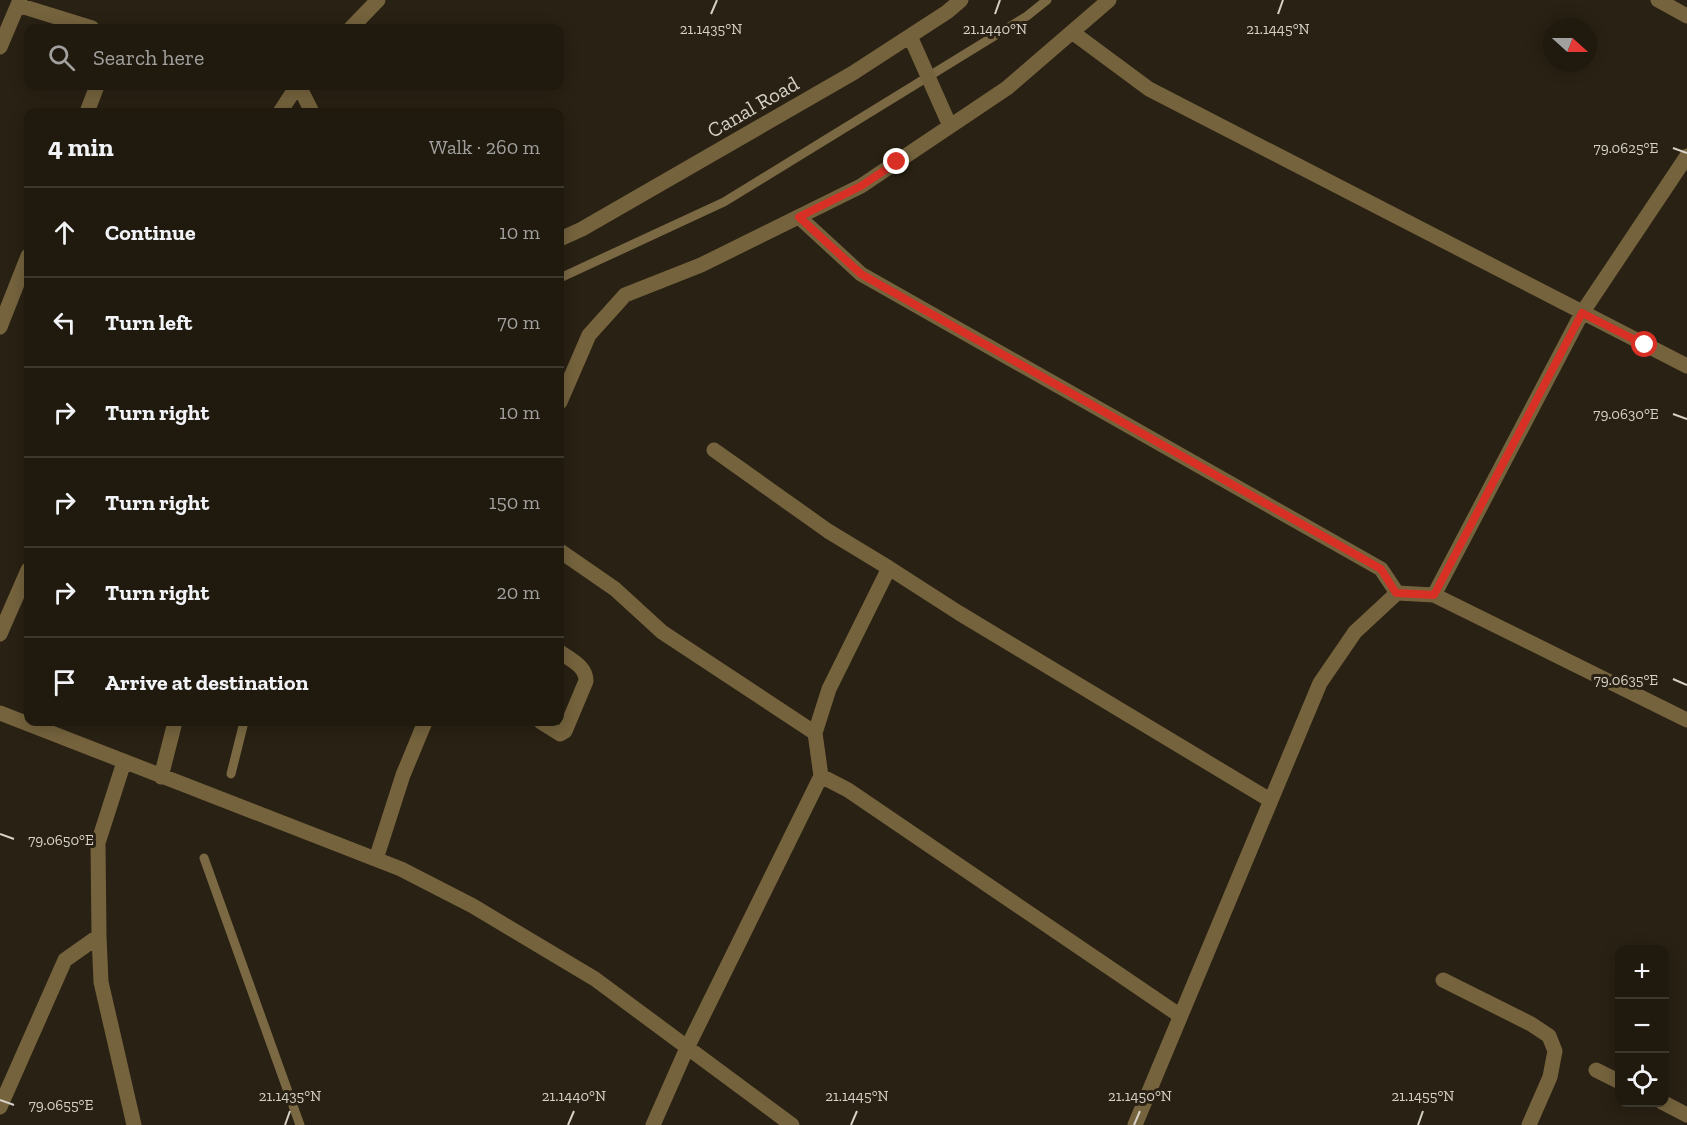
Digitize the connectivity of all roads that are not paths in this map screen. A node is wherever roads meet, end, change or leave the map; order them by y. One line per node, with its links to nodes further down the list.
1 (378, 0): 8 (street)
2 (961, 0): 10 (street, Canal Road)
3 (1109, 0): 9 (street)
4 (1658, 0): 6 (street)
5 (19, 3): 7 (street); 11 (street)
6 (1687, 16)
7 (80, 24)
8 (355, 24)
9 (1072, 32): 18 (street); 23 (street)
10 (910, 36): 18 (street); 21 (street, Canal Road)
11 (0, 47)
12 (96, 90): 15 (street)
13 (295, 90): 16 (street)
14 (300, 90): 17 (street)
15 (89, 108)
16 (283, 108)
17 (310, 108)
18 (950, 126): 20 (street)
19 (1687, 156): 23 (street)
20 (799, 217): 26 (street); 31 (street)
21 (564, 237)
22 (24, 266): 24 (street)
23 (1582, 313): 25 (street); 32 (street)
24 (0, 327)
25 (1687, 366)
26 (564, 393)
27 (714, 450): 29 (street)
28 (564, 554): 42 (street)
29 (888, 568): 42 (street); 46 (street)
30 (24, 579): 33 (street)
31 (1396, 593): 32 (street); 46 (street)
32 (1434, 595): 36 (street)
33 (0, 634)
34 (564, 655): 41 (street)
35 (0, 713): 37 (street)
36 (1687, 720)
37 (24, 722)
38 (33, 726): 43 (street)
39 (174, 726): 45 (street)
40 (422, 726): 47 (street)
41 (547, 726)
42 (815, 733): 44 (street)
43 (124, 762): 45 (street); 48 (street)
44 (821, 776): 50 (street); 51 (street)
45 (161, 777): 47 (street)
46 (1270, 800): 50 (street)
47 (376, 859): 51 (street)
48 (99, 936): 55 (street); 57 (street)
49 (1443, 980): 61 (street)
50 (1179, 1015): 60 (street)
51 (687, 1048): 58 (street); 59 (street)
52 (1596, 1070): 53 (street)
53 (1615, 1080)
54 (1669, 1106): 56 (street)
55 (0, 1107)
56 (1687, 1115)
57 (135, 1125)
58 (653, 1125)
59 (792, 1125)
60 (1135, 1125)
61 (1529, 1125)

